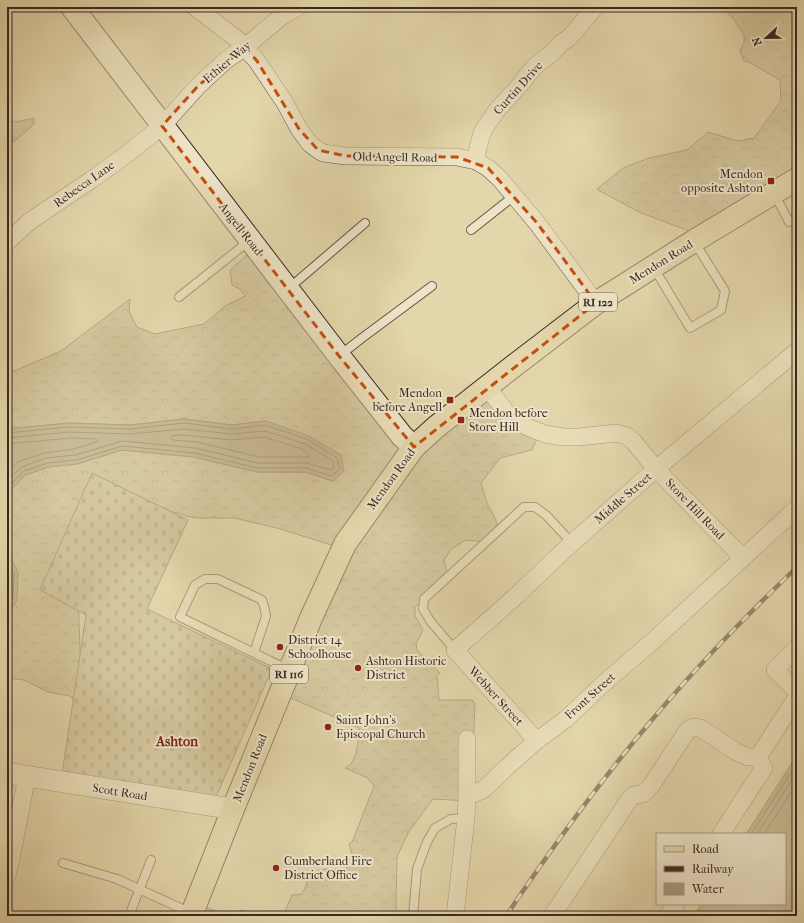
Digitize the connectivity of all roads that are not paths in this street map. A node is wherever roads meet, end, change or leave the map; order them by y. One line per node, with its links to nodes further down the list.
1 (72, 7): 6 (main road, Angell Road)
2 (195, 7): 5 (street, Old Angell Road)
3 (298, 7): 5 (street, Ethier Way)
4 (595, 7): 7 (street, Curtin Drive)
5 (245, 47): 6 (street, Ethier Way); 7 (street, Old Angell Road)
6 (162, 126): 14 (main road, Angell Road); 16 (street, Rebecca Lane)
7 (476, 162): 10 (street, Old Angell Road)
8 (797, 179): 9 (main road, Mendon Road / RI 122)
9 (774, 193): 11 (lane); 15 (main road, Mendon Road / RI 122)
10 (514, 196): 13 (lane); 21 (street, Old Angell Road)
11 (797, 218)
12 (365, 223): 19 (lane)
13 (471, 230)
14 (250, 241): 19 (main road, Angell Road); 20 (lane)
15 (694, 241): 17 (main road, Mendon Road / RI 122); 17 (lane)
16 (7, 242)
17 (653, 268): 21 (main road, Mendon Road / RI 122)
18 (432, 286): 23 (lane)
19 (287, 289): 23 (main road, Angell Road)
20 (179, 297)
21 (596, 303): 24 (main road, Mendon Road / RI 122)
22 (797, 351): 26 (street, Middle Street)
23 (339, 356): 25 (main road, Angell Road)
24 (487, 387): 25 (main road, Mendon Road / RI 122); 26 (street, Store Hill Road)
25 (414, 447): 33 (main road, Mendon Road / RI 116)
26 (656, 469): 28 (street, Middle Street); 29 (street, Store Hill Road)
27 (797, 508): 29 (street, Front Street)
28 (572, 543): 31 (street, Middle Street); 31 (lane)
29 (743, 558): 37 (street, Front Street)
30 (797, 648): 34 (street)
31 (455, 650): 37 (street, Webber Street)
32 (254, 653): 32 (lane); 33 (lane)
33 (290, 671): 41 (main road, Mendon Road / RI 116)
34 (797, 692)
35 (797, 697): 38 (street)
36 (467, 739): 40 (street)
37 (537, 741): 40 (street, Front Street)
38 (758, 757): 43 (street); 53 (street)
39 (17, 775): 41 (street, Scott Road); 46 (street)
40 (467, 797): 42 (street)
41 (233, 809): 49 (main road, Mendon Road / RI 116)
42 (466, 818): 51 (lane); 52 (street)
43 (722, 833)
44 (151, 860): 47 (lane)
45 (63, 863): 47 (lane)
46 (7, 876)
47 (140, 889): 49 (lane); 50 (lane)
48 (675, 905): 54 (street)
49 (191, 915)
50 (129, 916)
51 (413, 916)
52 (455, 916)
53 (552, 916)
54 (668, 916)

